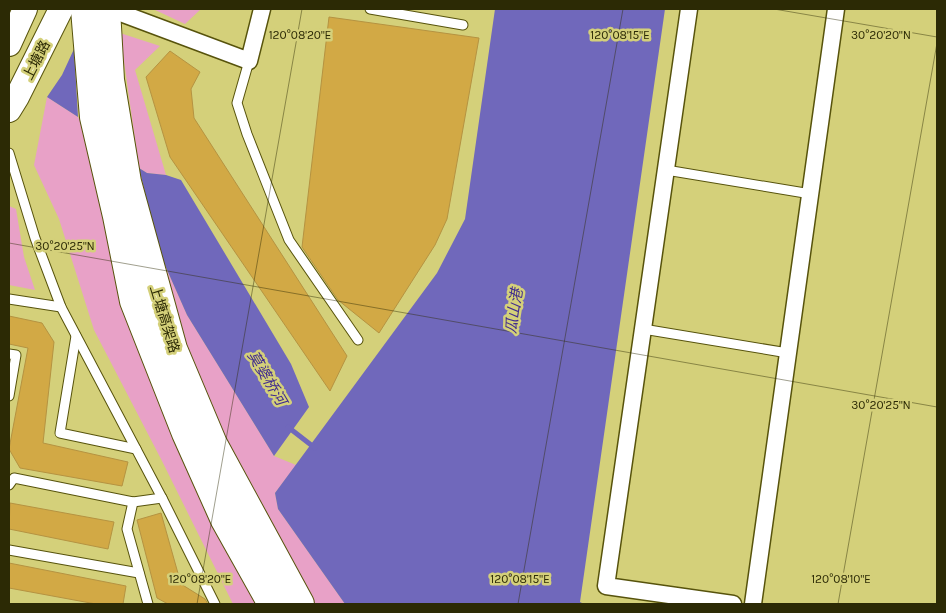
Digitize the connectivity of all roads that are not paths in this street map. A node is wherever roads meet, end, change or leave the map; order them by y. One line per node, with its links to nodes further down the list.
1 (24, 9): 11 (main road)
2 (61, 9): 13 (main road, 上塘路)
3 (85, 9): 33 (highway, 上塘高架路)
4 (106, 9): 34 (highway, 上塘高架路)
5 (110, 9): 12 (street)
6 (262, 9): 12 (street)
7 (370, 9): 10 (lane)
8 (689, 9): 15 (street)
9 (836, 9): 16 (street)
10 (463, 25)
11 (9, 43)
12 (249, 61): 21 (lane)
13 (9, 110)
14 (9, 153): 18 (lane)
15 (666, 170): 16 (lane); 19 (street)
16 (810, 194): 22 (street)
17 (9, 298): 18 (lane)
18 (61, 307): 20 (lane)
19 (643, 329): 22 (lane); 35 (street)
20 (76, 336): 25 (lane); 25 (lane)
21 (358, 340)
22 (788, 353): 36 (street)
23 (9, 354): 24 (lane)
24 (9, 396)
25 (136, 449): 27 (lane)
26 (10, 478): 28 (lane)
27 (162, 498): 28 (lane); 32 (lane)
28 (133, 502): 30 (lane)
29 (9, 550): 30 (lane)
30 (139, 573): 31 (lane)
31 (148, 604)
32 (215, 604)
33 (272, 604)
34 (300, 604)
35 (733, 604)
36 (753, 604)

